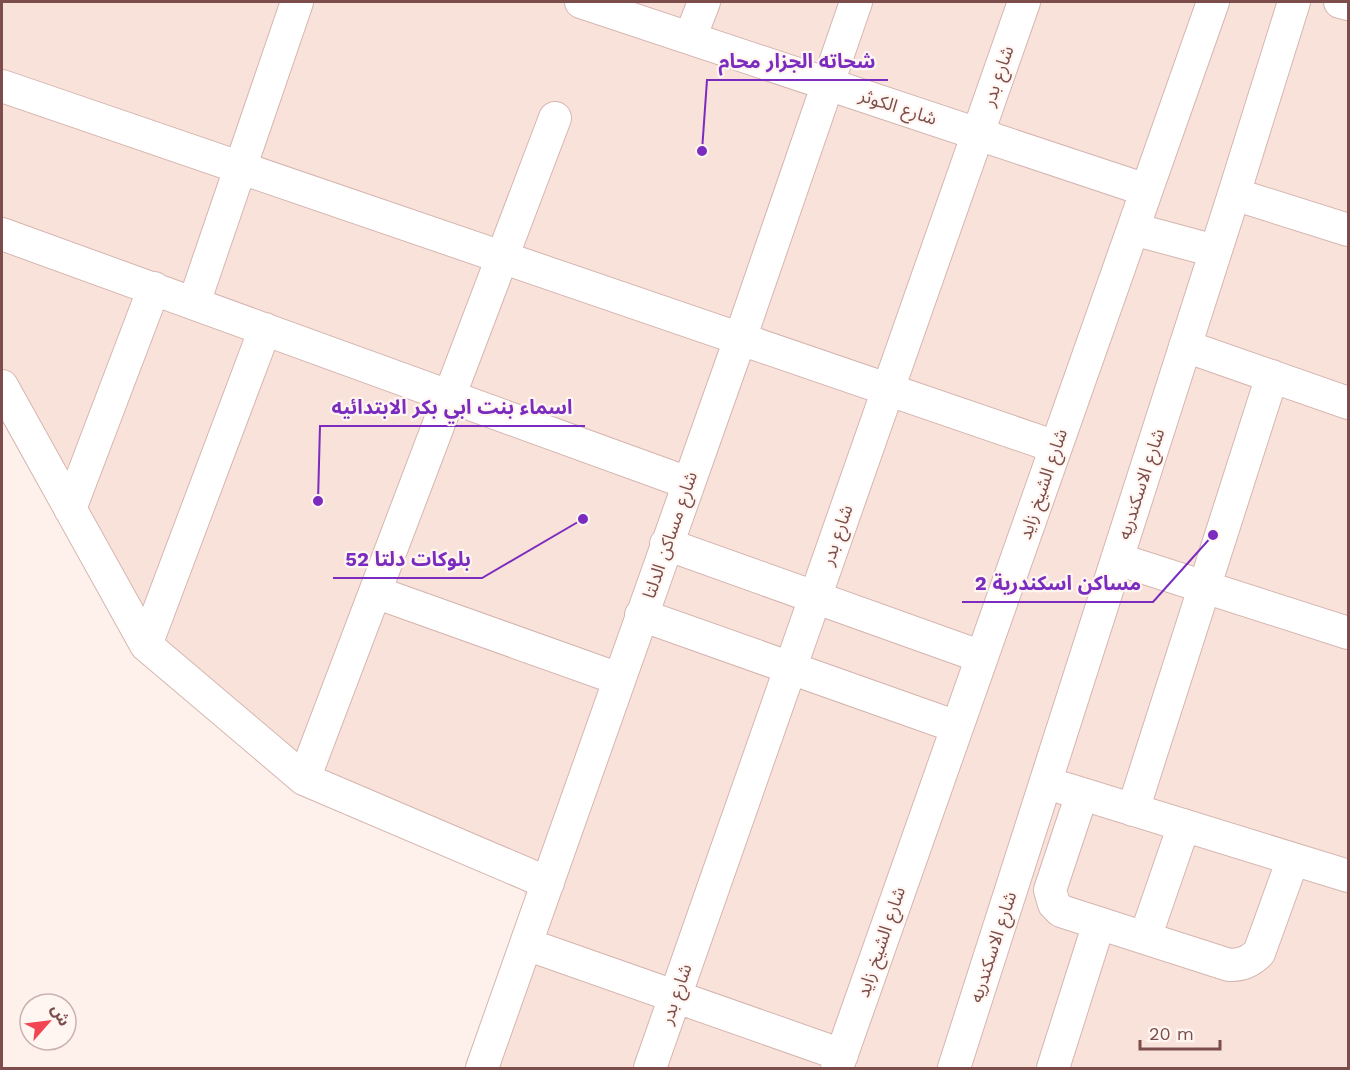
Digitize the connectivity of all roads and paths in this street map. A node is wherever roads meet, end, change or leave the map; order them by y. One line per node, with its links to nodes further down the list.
1 (297, 2): 15 (street)
2 (581, 2): 10 (street, شارع الكوثر)
3 (704, 2): 10 (street)
4 (856, 2): 11 (street, شارع مساكن الدلتا)
5 (1024, 2): 14 (street, شارع بدر)
6 (1213, 2): 16 (street, شارع الشيخ زايد)
7 (1294, 2): 17 (street, شارع الاسكندريه)
8 (1340, 2): 9 (street)
9 (1348, 4)
10 (690, 38): 11 (street, شارع الكوثر)
11 (827, 84): 14 (street, شارع الكوثر); 26 (street, شارع مساكن الدلتا)
12 (2, 86): 15 (street)
13 (555, 118): 22 (street)
14 (978, 134): 16 (street, شارع الكوثر); 30 (street, شارع بدر)
15 (240, 168): 22 (street); 24 (street)
16 (1146, 190): 18 (street, شارع الشيخ زايد)
17 (1234, 194): 19 (street); 21 (street, شارع الاسكندريه)
18 (1133, 229): 21 (street); 33 (street, شارع الشيخ زايد)
19 (1348, 230)
20 (2, 234): 23 (street)
21 (1215, 251): 27 (street, شارع الاسكندريه)
22 (502, 258): 26 (street); 31 (street)
23 (154, 288): 24 (street); 35 (street)
24 (194, 303): 25 (street)
25 (265, 329): 31 (street); 43 (street)
26 (740, 339): 30 (street); 34 (street, شارع مساكن الدلتا)
27 (1185, 346): 28 (street); 37 (street, شارع الاسكندريه)
28 (1272, 376): 32 (street); 38 (street)
29 (2, 386): 35 (street)
30 (888, 390): 33 (street); 40 (street, شارع بدر)
31 (449, 396): 34 (street); 39 (street)
32 (1348, 403)
33 (1056, 447): 44 (street, شارع الشيخ زايد)
34 (688, 483): 36 (street, شارع مساكن الدلتا)
35 (70, 509): 43 (street)
36 (666, 544): 40 (street); 41 (street, شارع مساكن الدلتا)
37 (1117, 559): 38 (street); 49 (street, شارع الاسكندريه)
38 (1205, 587): 42 (street); 51 (street)
39 (375, 592): 46 (street); 48 (street)
40 (815, 597): 44 (street); 45 (street, شارع بدر)
41 (641, 615): 45 (street); 46 (street, شارع مساكن الدلتا)
42 (1348, 633)
43 (146, 645): 48 (street)
44 (982, 657): 47 (street, شارع الشيخ زايد)
45 (791, 668): 47 (street); 59 (street, شارع بدر)
46 (619, 679): 55 (street, شارع مساكن الدلتا)
47 (957, 728): 60 (street, شارع الشيخ زايد)
48 (304, 779): 55 (street)
49 (1045, 783): 50 (street); 63 (street, شارع الاسكندريه)
50 (1082, 794): 51 (street); 56 (street)
51 (1133, 810): 52 (street)
52 (1184, 825): 53 (street); 57 (street)
53 (1293, 859): 54 (street); 57 (street)
54 (1348, 876)
55 (548, 883): 58 (street, شارع مساكن الدلتا)
56 (1099, 923): 57 (street); 64 (street)
57 (1145, 938)
58 (526, 944): 59 (street); 61 (street, شارع مساكن الدلتا)
59 (675, 997): 60 (street); 62 (street, شارع بدر)
60 (839, 1062)
61 (482, 1068)
62 (650, 1068)
63 (954, 1068)
64 (1053, 1068)

